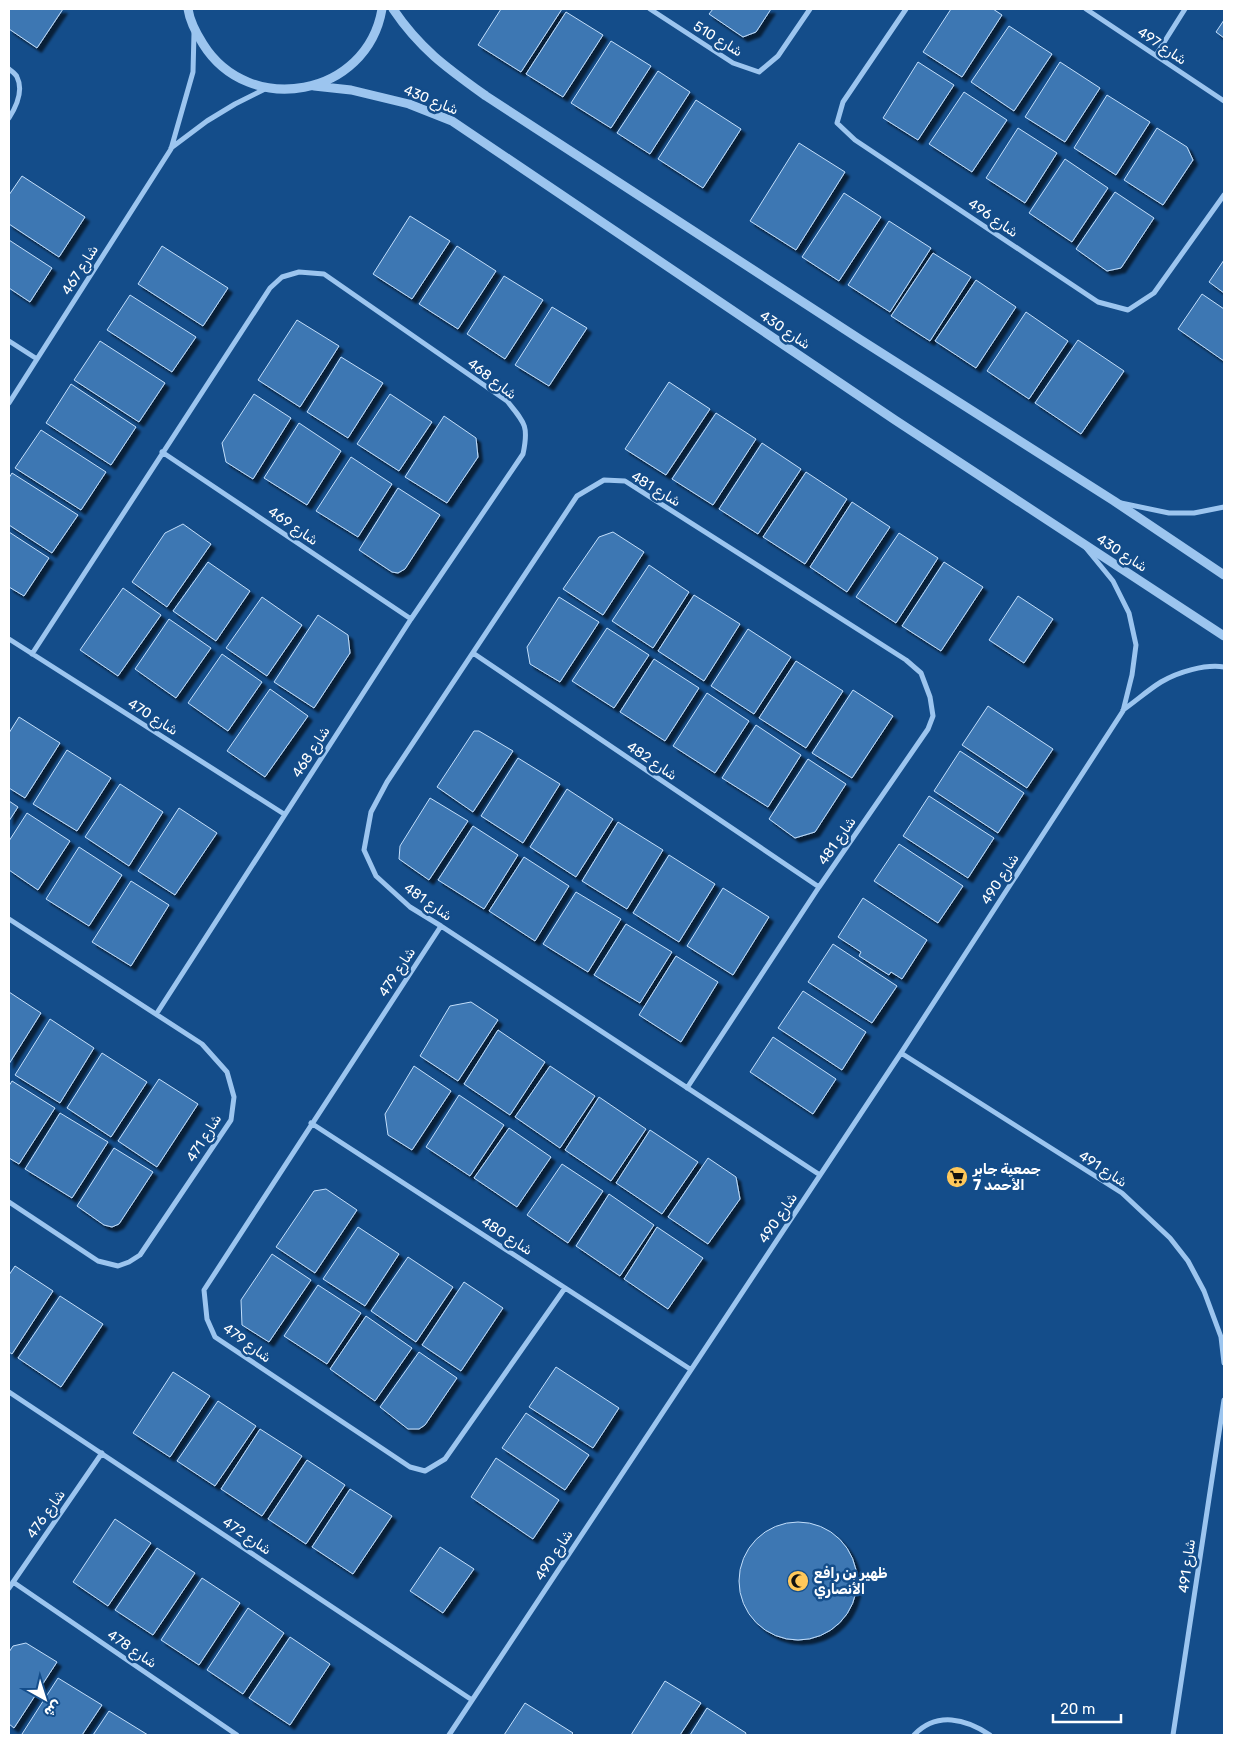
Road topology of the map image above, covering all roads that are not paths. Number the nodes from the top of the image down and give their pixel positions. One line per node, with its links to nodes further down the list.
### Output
1 (188, 9): 9 (street)
2 (382, 9): 12 (street)
3 (393, 9): 22 (street, شارع 430)
4 (650, 9): 5 (street, شارع 510)
5 (810, 9)
6 (906, 9): 17 (street, شارع 496)
7 (1086, 9): 10 (street, شارع 497)
8 (1185, 9): 10 (street)
9 (194, 30): 13 (street); 16 (street, شارع 467)
10 (1156, 55): 14 (street, شارع 497)
11 (9, 68): 15 (street)
12 (314, 86): 13 (street); 24 (street, شارع 430)
13 (267, 88): 16 (street, شارع 467)
14 (1224, 101)
15 (9, 118)
16 (171, 149): 19 (street, شارع 467)
17 (1224, 195)
18 (9, 341): 19 (street)
19 (37, 359): 20 (street, شارع 467)
20 (9, 404)
21 (162, 452): 26 (street, شارع 469); 26 (street, شارع 468); 30 (street, شارع 468)
22 (1114, 501): 23 (street); 25 (street, شارع 430)
23 (1224, 507)
24 (1083, 544): 27 (street, شارع 430); 32 (street, شارع 490)
25 (1224, 575)
26 (411, 619): 33 (street, شارع 468)
27 (1224, 636)
28 (9, 639): 30 (street, شارع 470)
29 (473, 653): 34 (street, شارع 482); 34 (street, شارع 481); 36 (street, شارع 481)
30 (32, 654): 33 (street, شارع 470)
31 (1224, 667): 32 (street, شارع 490)
32 (1123, 711): 38 (street, شارع 490)
33 (284, 814): 37 (street, شارع 468)
34 (819, 887): 39 (street, شارع 481)
35 (9, 920): 37 (street, شارع 471)
36 (441, 926): 39 (street, شارع 481); 40 (street, شارع 479)
37 (157, 1013): 42 (street, شارع 471)
38 (901, 1053): 41 (street, شارع 490); 44 (street, شارع 491)
39 (687, 1088): 41 (street, شارع 481)
40 (312, 1123): 43 (street, شارع 480); 43 (street, شارع 479)
41 (820, 1175): 45 (street, شارع 490)
42 (9, 1202)
43 (565, 1288): 45 (street, شارع 480)
44 (1224, 1363)
45 (690, 1369): 51 (street, شارع 490)
46 (9, 1392): 48 (street, شارع 472)
47 (1224, 1400): 56 (street, شارع 491)
48 (102, 1453): 49 (street, شارع 476); 51 (street, شارع 472)
49 (13, 1582): 50 (street, شارع 476); 52 (street, شارع 478)
50 (9, 1588)
51 (472, 1700): 53 (street, شارع 490)
52 (238, 1735)
53 (448, 1735)
54 (914, 1735): 55 (street)
55 (990, 1735)
56 (1173, 1735)

